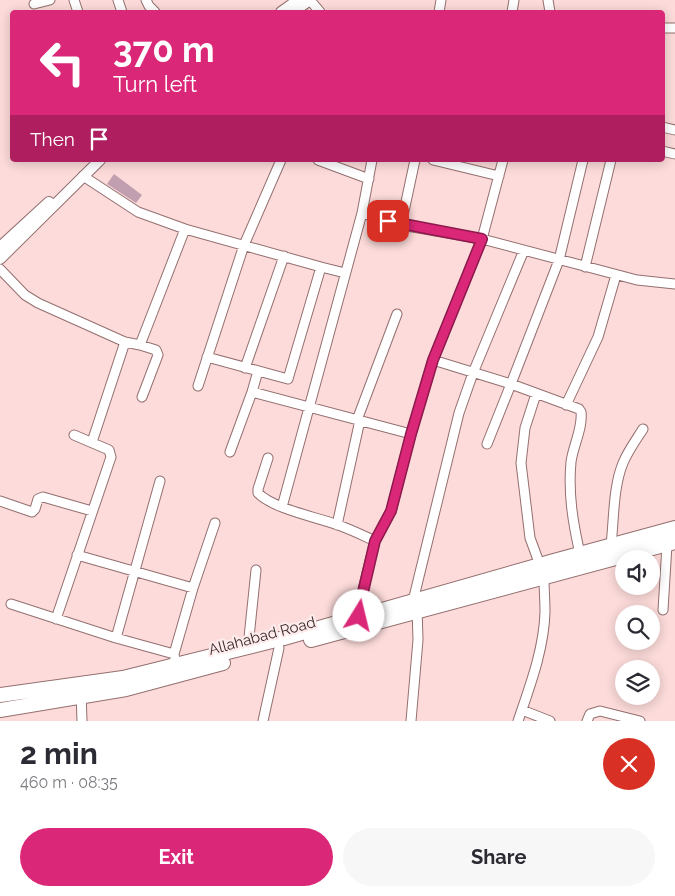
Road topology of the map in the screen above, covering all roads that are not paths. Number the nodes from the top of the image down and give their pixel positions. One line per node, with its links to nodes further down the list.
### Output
1 (50, 0): 4 (street)
2 (298, 0): 5 (street)
3 (310, 0): 6 (street); 7 (street)
4 (35, 6)
5 (284, 10)
6 (296, 10)
7 (318, 10)
8 (92, 162): 27 (street)
9 (98, 162): 19 (street)
10 (280, 162): 26 (street)
11 (323, 162): 21 (street)
12 (372, 162): 21 (street)
13 (415, 162): 23 (street)
14 (448, 162): 18 (street)
15 (502, 162): 20 (street)
16 (583, 162): 31 (street)
17 (611, 162): 33 (street)
18 (463, 164): 20 (street)
19 (83, 176): 24 (street); 30 (street)
20 (499, 176): 25 (street)
21 (370, 179): 22 (street)
22 (362, 213): 23 (street); 35 (street)
23 (401, 225): 25 (street)
24 (185, 229): 26 (street); 40 (street)
25 (482, 239): 28 (street); 42 (street)
26 (244, 245): 29 (street); 41 (street)
27 (0, 247)
28 (524, 250): 31 (street); 45 (street)
29 (284, 256): 32 (street); 43 (street)
30 (0, 259)
31 (559, 260): 33 (street); 46 (street)
32 (321, 267): 35 (street); 44 (street)
33 (585, 267): 36 (street)
34 (0, 269): 39 (street)
35 (345, 273): 52 (street)
36 (616, 275): 37 (street); 51 (street)
37 (675, 284)
38 (397, 314): 53 (street)
39 (125, 342): 40 (street); 57 (street)
40 (140, 345): 50 (street)
41 (207, 357): 43 (street); 47 (street)
42 (433, 360): 45 (street); 55 (street)
43 (245, 368): 44 (street)
44 (258, 371): 48 (street)
45 (473, 373): 46 (street); 78 (street)
46 (511, 384): 49 (street); 58 (street)
47 (198, 386)
48 (252, 392): 52 (street); 59 (street)
49 (536, 394): 51 (street); 75 (street)
50 (142, 397)
51 (566, 405): 71 (street)
52 (308, 407): 53 (street); 63 (street)
53 (358, 420): 55 (street); 66 (street)
54 (643, 429): 70 (street)
55 (411, 434): 68 (street)
56 (74, 435): 57 (street)
57 (92, 442): 64 (street)
58 (487, 444)
59 (230, 452)
60 (268, 458): 63 (street)
61 (160, 481): 74 (street)
62 (0, 501): 64 (street)
63 (282, 507): 66 (street)
64 (92, 511): 72 (street)
65 (215, 523): 76 (street)
66 (337, 524): 68 (street)
67 (675, 528): 70 (main road)
68 (375, 541): 81 (street)
69 (671, 544): 75 (main road, Allahabad Road); 79 (street)
70 (611, 546): 71 (main road)
71 (580, 554): 75 (main road)
72 (77, 555): 74 (street); 80 (street)
73 (256, 570): 83 (street)
74 (134, 571): 76 (street); 82 (street)
75 (542, 571): 78 (main road, Allahabad Road); 93 (street)
76 (193, 588): 85 (street)
77 (11, 604): 80 (street)
78 (416, 604): 81 (main road, Allahabad Road); 96 (street)
79 (663, 610)
80 (56, 619): 82 (street)
81 (360, 621): 83 (main road); 84 (main road, Allahabad Road)
82 (116, 638): 85 (street)
83 (248, 647): 85 (main road)
84 (279, 648): 85 (main road, Allahabad Road); 95 (street)
85 (176, 665): 86 (main road, Allahabad Road)
86 (81, 690): 87 (main road); 91 (main road, Allahabad Road); 94 (street)
87 (16, 692): 88 (main road); 89 (street)
88 (0, 695)
89 (0, 699)
90 (0, 706): 91 (street)
91 (22, 706): 92 (main road, Allahabad Road)
92 (0, 710)
93 (522, 710): 97 (street); 98 (street)
94 (82, 721)
95 (263, 721)
96 (412, 721)
97 (518, 721)
98 (550, 721)
99 (587, 721): 100 (street)
100 (640, 721)

